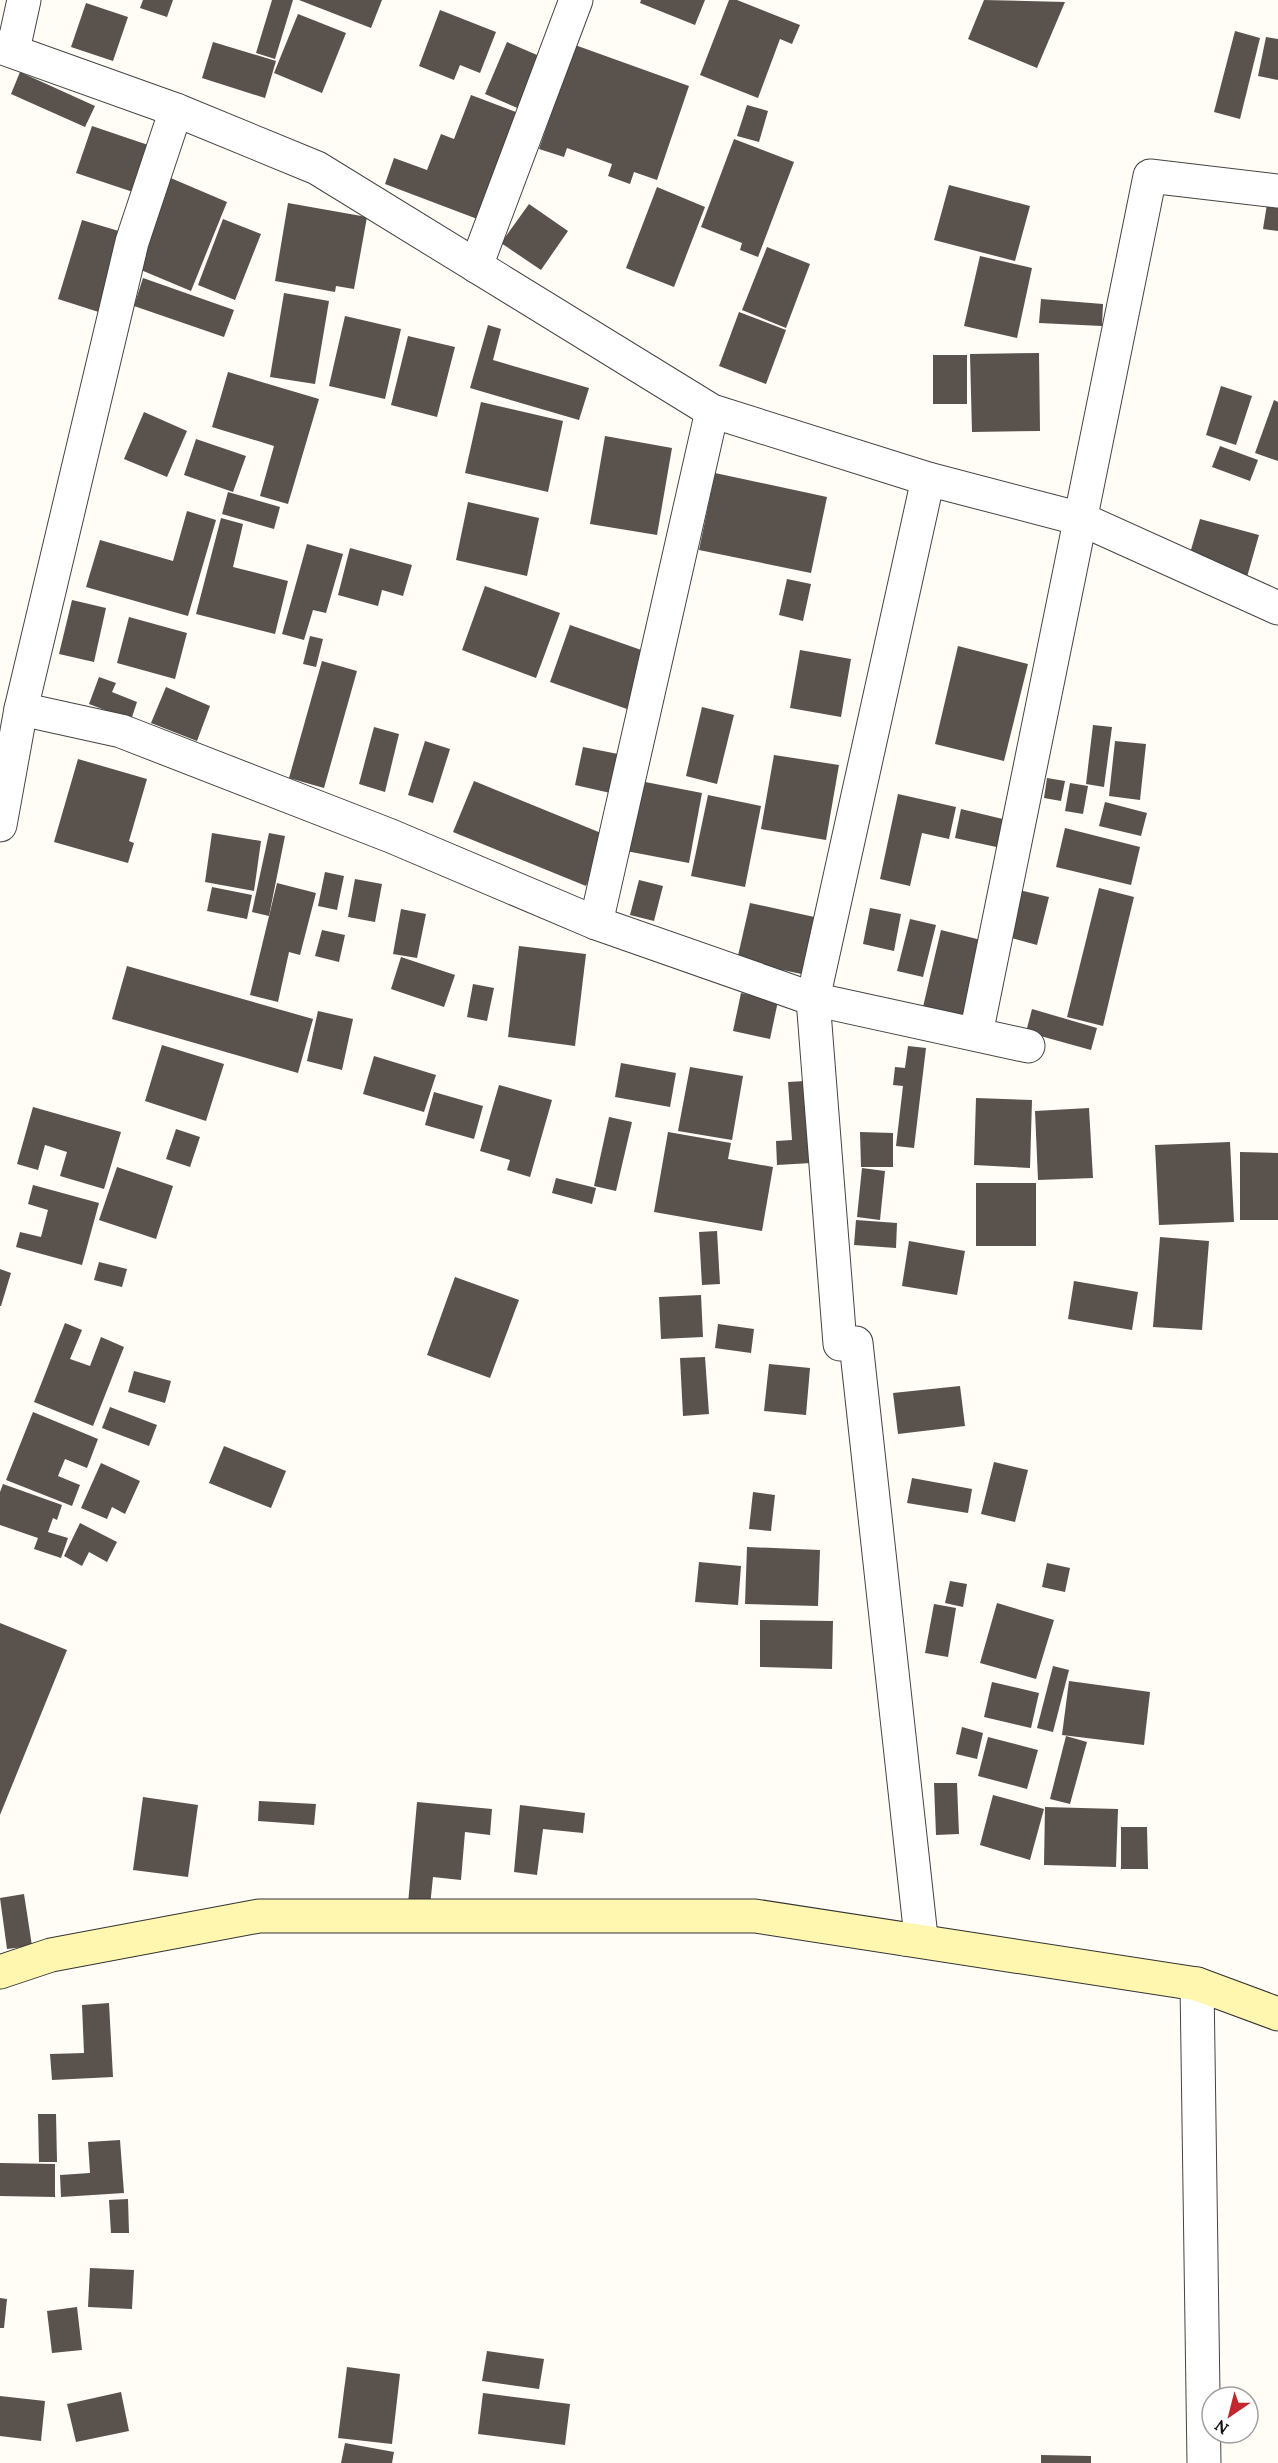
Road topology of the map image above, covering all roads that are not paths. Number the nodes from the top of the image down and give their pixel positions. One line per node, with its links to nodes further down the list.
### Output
1 (24, 0): 3 (street)
2 (576, 0): 6 (street)
3 (6, 48): 4 (street)
4 (176, 110): 6 (street); 11 (street)
5 (1278, 191): 9 (street)
6 (476, 266): 7 (street)
7 (712, 411): 8 (street); 13 (street)
8 (928, 479): 9 (street); 14 (street)
9 (1081, 519): 10 (street); 15 (street)
10 (1278, 608)
11 (21, 709): 12 (street); 13 (street)
12 (0, 825)
13 (596, 923): 14 (street)
14 (813, 999): 15 (street); 17 (street)
15 (976, 1034): 16 (street)
16 (1028, 1046)
17 (905, 1939): 18 (street); 19 (street)
18 (0, 1972)
19 (1197, 1984): 20 (street); 21 (street)
20 (1278, 2014)
21 (1204, 2463)

